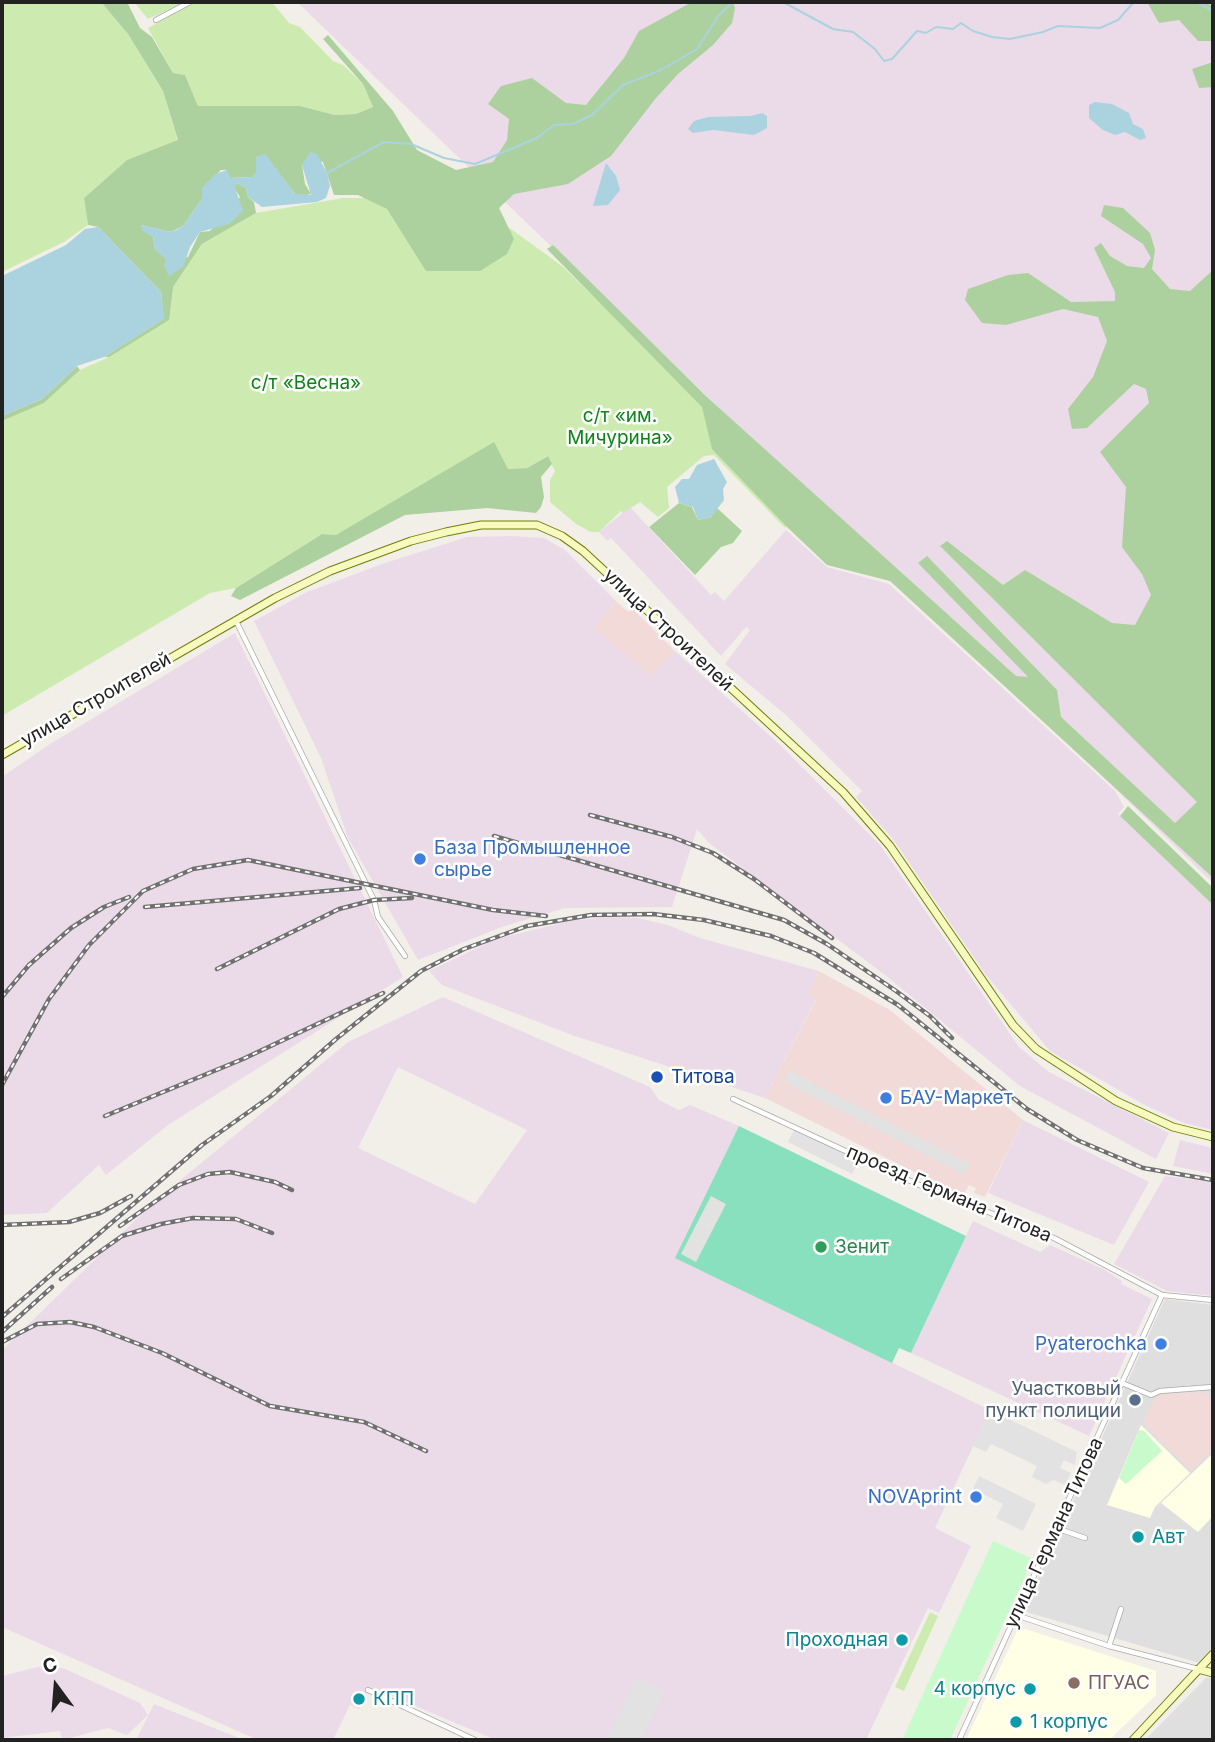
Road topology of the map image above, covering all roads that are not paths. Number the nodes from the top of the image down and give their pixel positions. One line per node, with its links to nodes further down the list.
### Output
1 (190, 2): 2 (street)
2 (156, 20)
3 (235, 620): 4 (main road, улица Строителей); 5 (street); 7 (main road, улица Строителей)
4 (2, 755)
5 (405, 956)
6 (733, 1099): 8 (street, проезд Германа Титова)
7 (1213, 1137)
8 (1162, 1295): 9 (street); 10 (street, улица Германа Титова)
9 (1213, 1300)
10 (1122, 1383): 11 (street); 12 (street, улица Германа Титова)
11 (1213, 1387)
12 (1056, 1528): 13 (street); 15 (street, улица Германа Титова)
13 (1085, 1538)
14 (1121, 1609): 16 (street)
15 (1016, 1615): 16 (street); 22 (street, улица Германа Титова)
16 (1109, 1646): 18 (street)
17 (1213, 1654): 18 (main road)
18 (1198, 1669): 19 (main road); 23 (main road)
19 (1213, 1673)
20 (368, 1690): 21 (street)
21 (475, 1740)
22 (959, 1740)
23 (1133, 1740)

